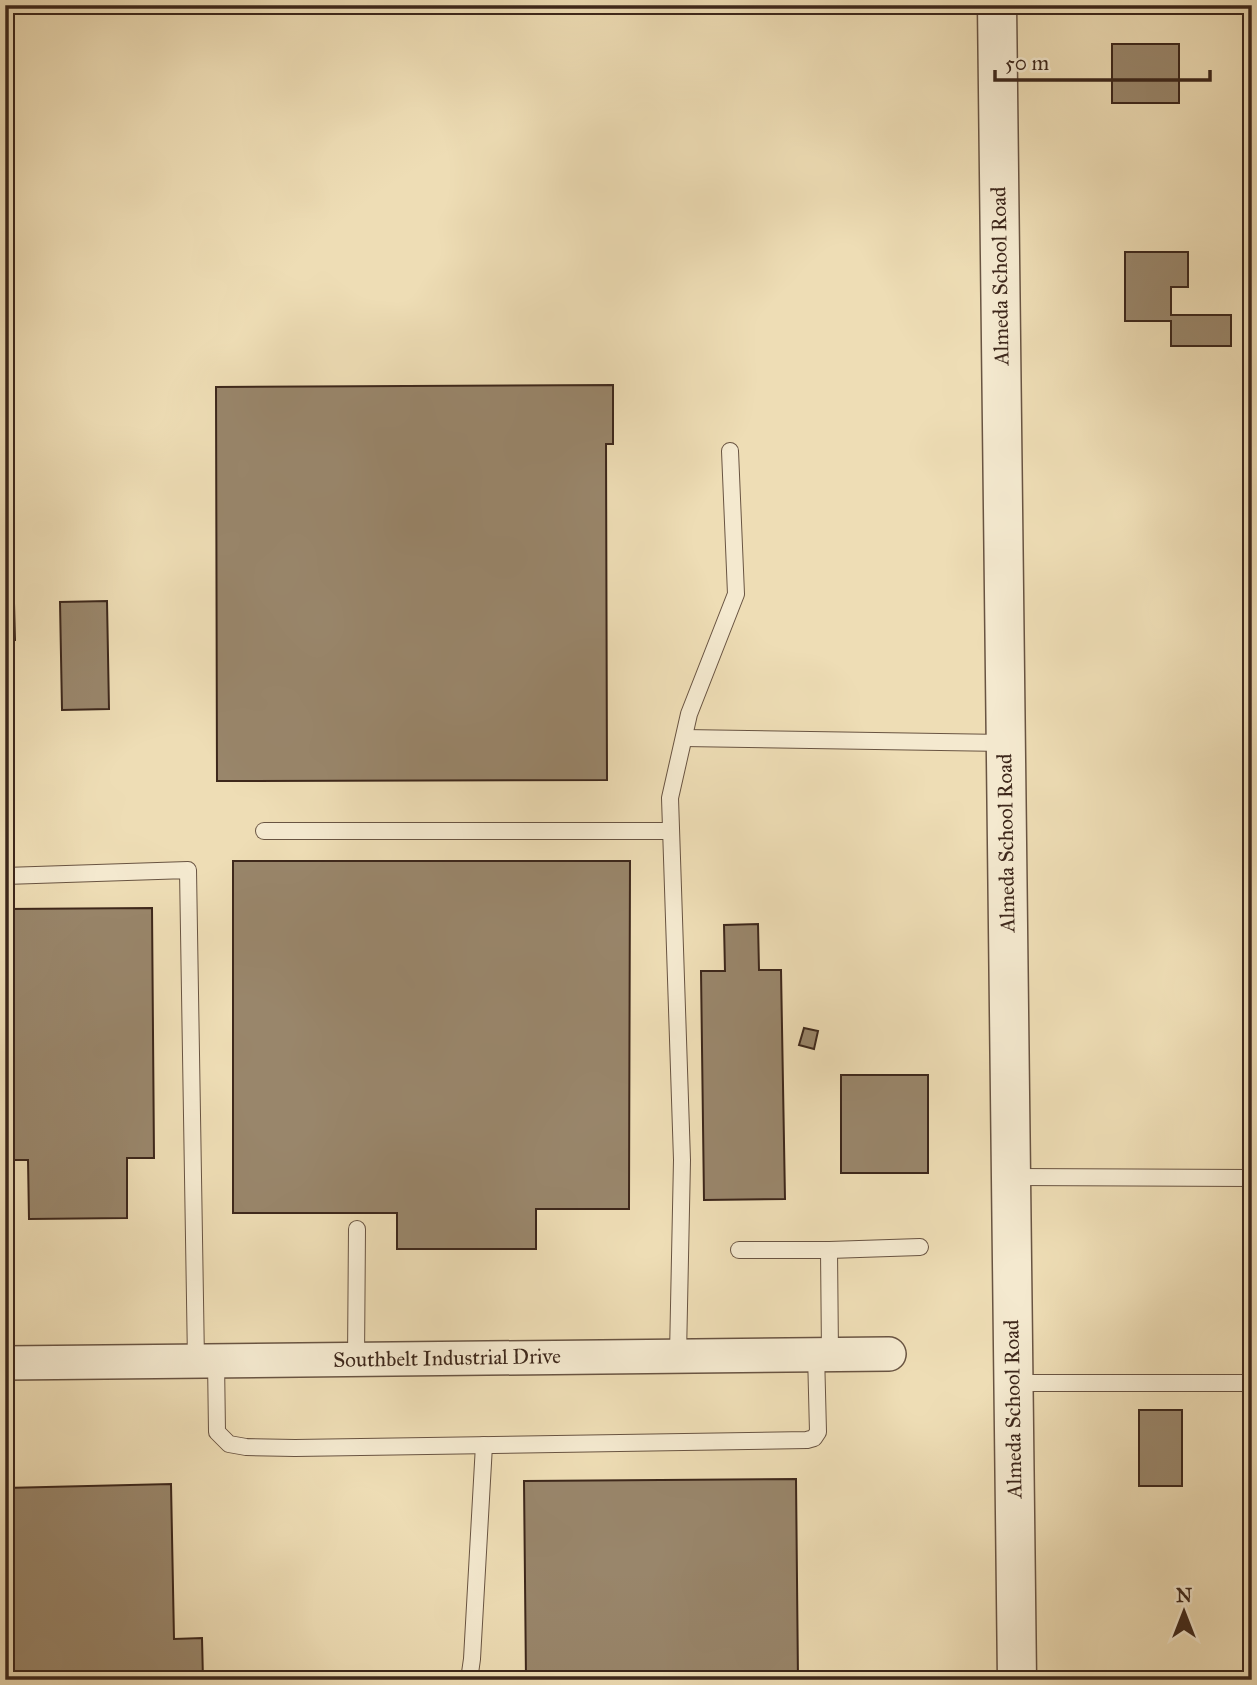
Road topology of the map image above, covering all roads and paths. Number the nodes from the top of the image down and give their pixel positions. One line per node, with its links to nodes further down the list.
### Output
1 (997, 5): 4 (street, Almeda School Road)
2 (730, 451): 3 (lane)
3 (684, 738): 4 (lane); 6 (lane)
4 (1005, 743): 8 (street, Almeda School Road)
5 (264, 831): 6 (lane)
6 (671, 831): 16 (lane)
7 (5, 876): 18 (lane)
8 (1009, 1177): 9 (lane); 20 (street, Almeda School Road)
9 (1252, 1178)
10 (357, 1229): 17 (lane)
11 (920, 1247): 13 (lane)
12 (739, 1250): 13 (lane)
13 (829, 1250): 14 (lane)
14 (823, 1353): 15 (street, Southbelt Industrial Drive); 16 (street, Southbelt Industrial Drive); 22 (lane)
15 (889, 1354)
16 (678, 1355): 17 (street, Southbelt Industrial Drive)
17 (356, 1359): 18 (street, Southbelt Industrial Drive)
18 (206, 1361): 19 (street, Southbelt Industrial Drive); 22 (lane)
19 (5, 1363)
20 (1013, 1383): 21 (lane); 24 (street, Almeda School Road)
21 (1252, 1383)
22 (484, 1445): 23 (lane)
23 (469, 1680)
24 (1017, 1680)

